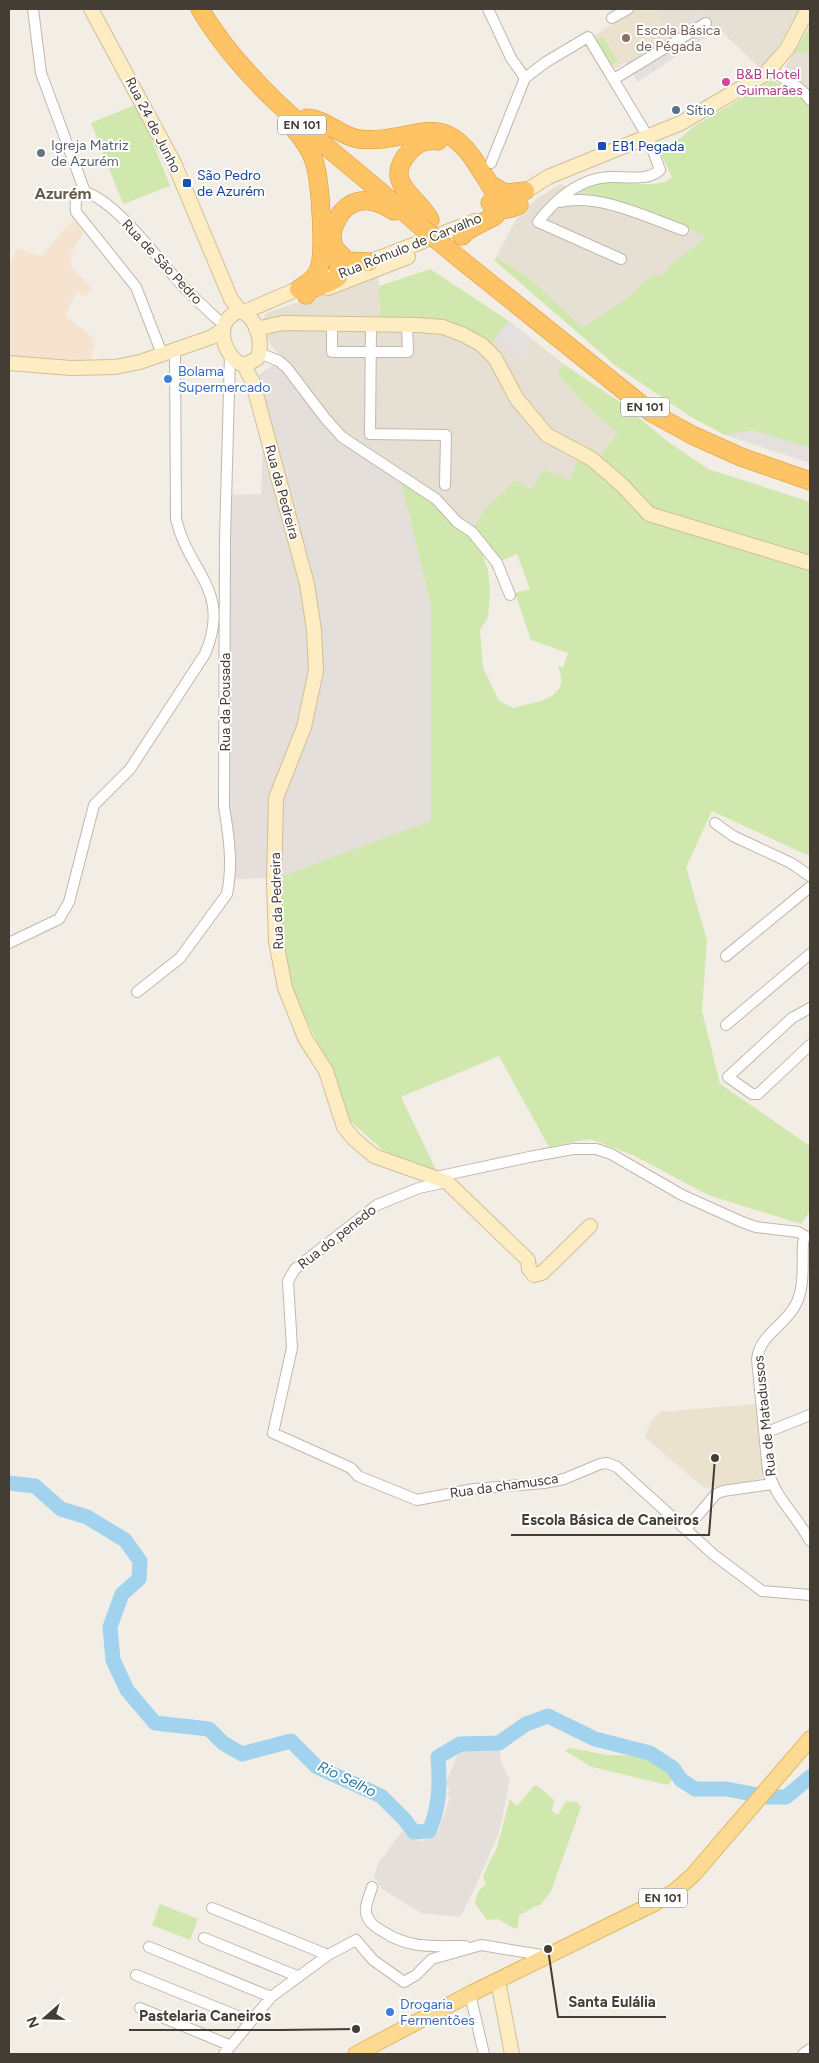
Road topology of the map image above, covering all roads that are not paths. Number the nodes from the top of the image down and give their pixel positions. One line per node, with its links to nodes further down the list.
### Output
1 (33, 9): 19 (street)
2 (91, 9): 32 (street, Rua 24 de Junho)
3 (200, 9): 13 (highway, EN 101)
4 (210, 9): 15 (highway, EN 101)
5 (488, 9): 11 (street)
6 (628, 9): 8 (street)
7 (808, 9): 10 (street, Rua Rómulo de Carvalho)
8 (612, 18)
9 (706, 23): 12 (street)
10 (769, 69): 14 (street); 16 (street, Rua Rómulo de Carvalho)
11 (526, 78): 12 (street); 17 (street)
12 (614, 79): 16 (street)
13 (260, 86): 23 (highway, EN 101); 26 (highway)
14 (810, 100)
15 (307, 118): 18 (highway); 23 (highway, EN 101)
16 (648, 137): 20 (street, Rua Rómulo de Carvalho); 21 (street)
17 (490, 163)
18 (485, 186): 20 (highway); 22 (highway); 23 (highway); 24 (highway)
19 (86, 192): 32 (street, Rua de São Pedro); 36 (street)
20 (522, 198): 22 (highway); 24 (street, Rua Rómulo de Carvalho)
21 (556, 202): 25 (street); 28 (street)
22 (499, 209): 24 (highway)
23 (425, 222): 26 (highway); 27 (highway, EN 101, bridge)
24 (465, 230): 29 (street, Rua Rómulo de Carvalho); 30 (street, Rua Rómulo de Carvalho)
25 (683, 230)
26 (328, 244): 29 (highway); 30 (highway); 31 (highway)
27 (465, 256): 40 (highway, EN 101); 41 (highway, EN 101)
28 (621, 259)
29 (369, 262): 30 (street, Rua Rómulo de Carvalho)
30 (346, 276): 31 (highway)
31 (302, 292): 32 (street)
32 (235, 322): 33 (street); 36 (street); 38 (street); 38 (street)
33 (332, 324): 34 (street); 37 (street)
34 (371, 324): 35 (street); 37 (street)
35 (407, 325): 37 (street); 43 (street)
36 (169, 351): 39 (street); 48 (street)
37 (371, 352): 42 (street)
38 (242, 358): 44 (street); 51 (street, Rua da Pousada); 55 (street, Rua da Pedreira)
39 (9, 363)
40 (810, 469)
41 (810, 481)
42 (445, 484)
43 (810, 563)
44 (510, 595)
45 (714, 823): 46 (street)
46 (810, 876)
47 (810, 887): 50 (street)
48 (9, 943)
49 (810, 954): 53 (street)
50 (726, 956)
51 (137, 992)
52 (810, 1008): 54 (street)
53 (726, 1026)
54 (810, 1045)
55 (442, 1180): 56 (street, Rua da Pedreira); 57 (street); 61 (street, Rua do penedo)
56 (590, 1226)
57 (808, 1236): 58 (street, Rua de Matadussos)
58 (805, 1288): 60 (street, Rua de Matadussos)
59 (810, 1415): 60 (street)
60 (765, 1433): 62 (street, Rua de Matadussos)
61 (351, 1468): 63 (street, Rua da chamusca)
62 (772, 1484): 63 (street); 64 (street, Rua de Matadussos)
63 (686, 1529): 65 (street)
64 (810, 1540)
65 (810, 1595)
66 (810, 1739): 73 (main road, EN 101)
67 (372, 1887): 70 (street)
68 (212, 1908): 72 (street)
69 (204, 1938): 75 (street)
70 (481, 1945): 72 (street); 73 (street)
71 (149, 1946): 78 (street)
72 (328, 1955): 75 (street)
73 (547, 1956): 76 (main road, EN 101)
74 (136, 1975): 80 (street)
75 (297, 1976): 78 (street)
76 (498, 1981): 77 (main road, EN 101); 85 (street)
77 (470, 1994): 83 (main road, EN 101); 84 (street)
78 (271, 1997): 80 (street)
79 (140, 2008): 82 (street)
80 (250, 2021): 82 (street)
81 (810, 2049): 86 (street)
82 (227, 2050)
83 (356, 2054)
84 (484, 2054)
85 (512, 2054)
86 (803, 2054)

